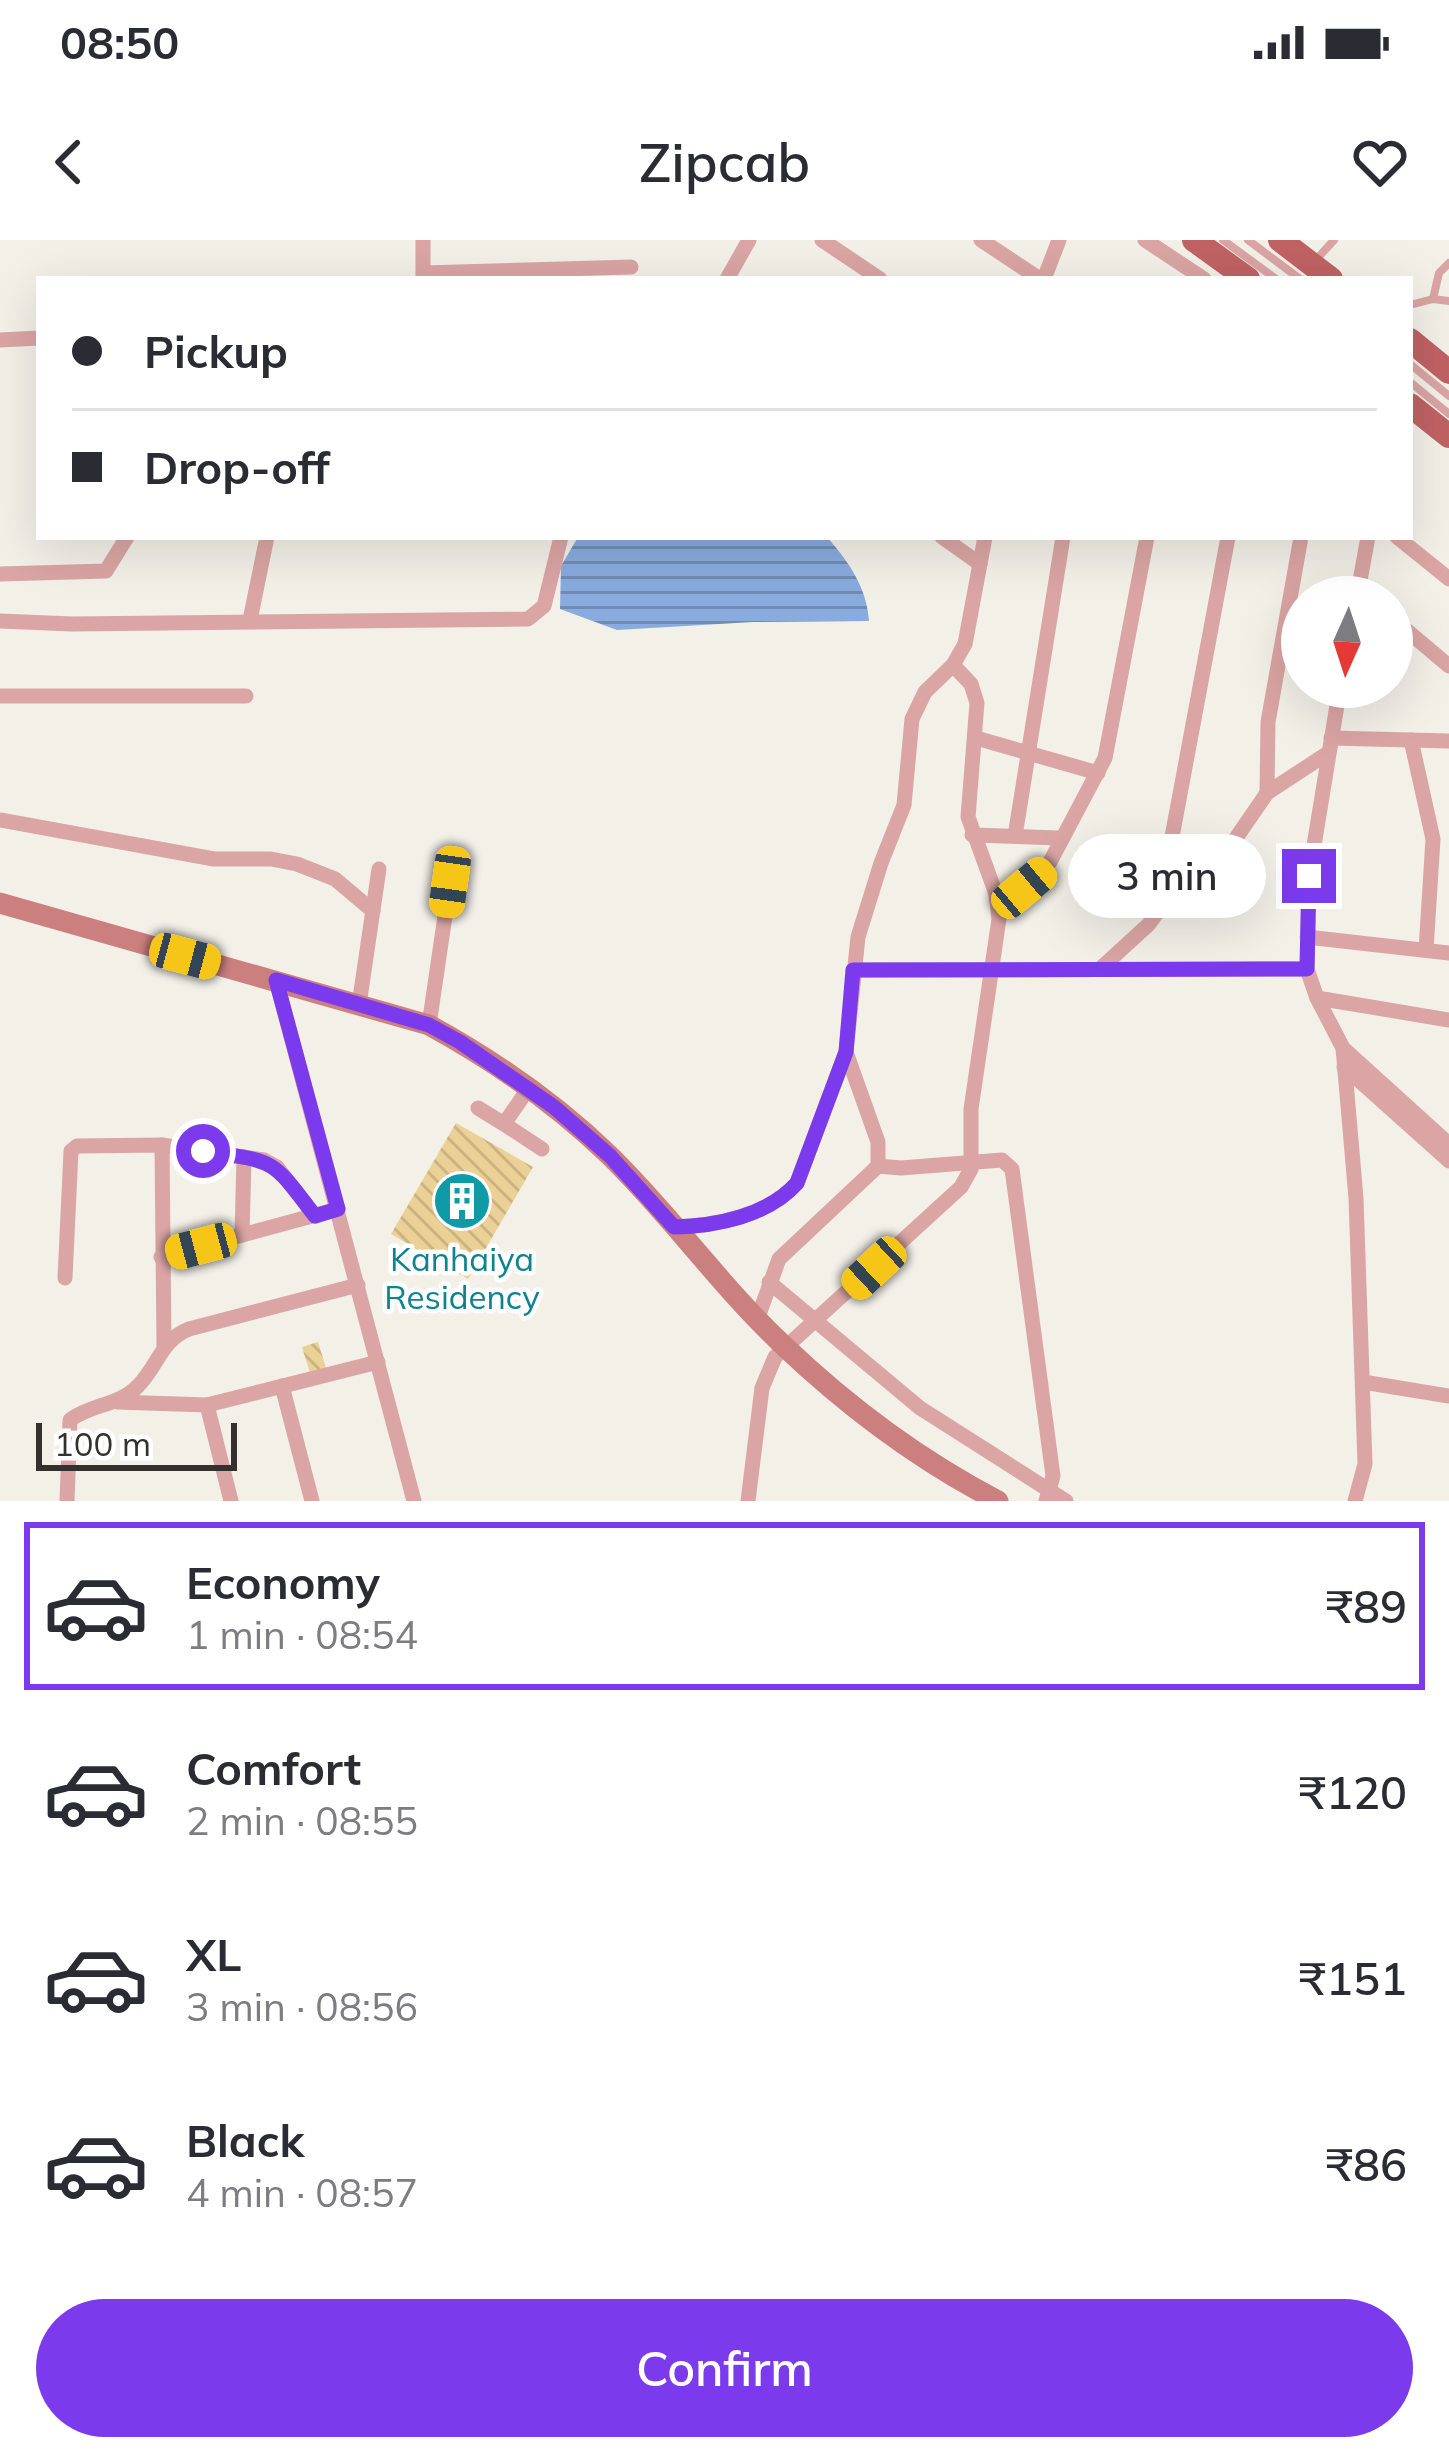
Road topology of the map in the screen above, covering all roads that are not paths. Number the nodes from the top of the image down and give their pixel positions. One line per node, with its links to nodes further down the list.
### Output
1 (423, 240): 15 (street)
2 (748, 240): 16 (street)
3 (822, 240): 17 (street)
4 (981, 240): 18 (street)
5 (1059, 240): 19 (street)
6 (1145, 240): 20 (street)
7 (1194, 240): 21 (main road)
8 (1223, 240): 22 (lane)
9 (1248, 240): 14 (lane)
10 (1280, 240): 14 (main road)
11 (1334, 240): 14 (lane)
12 (1449, 263): 23 (lane)
13 (631, 267): 15 (street)
14 (1314, 274)
15 (423, 276)
16 (731, 276)
17 (876, 276)
18 (1037, 276)
19 (1043, 276)
20 (1199, 276)
21 (1244, 276)
22 (1272, 276)
23 (1433, 299): 24 (lane); 25 (lane)
24 (1449, 301)
25 (1413, 304)
26 (36, 338): 27 (street)
27 (0, 340)
28 (1413, 342): 30 (main road)
29 (1413, 366): 32 (lane)
30 (1449, 372)
31 (1413, 384): 34 (lane)
32 (1449, 395)
33 (1413, 407): 35 (main road)
34 (1449, 414)
35 (1449, 436)
36 (125, 540): 48 (street)
37 (266, 540): 51 (street)
38 (561, 540): 51 (street)
39 (946, 540): 47 (street)
40 (984, 540): 47 (street)
41 (1063, 540): 63 (street)
42 (1147, 540): 64 (street)
43 (1227, 540): 72 (street)
44 (1300, 540): 65 (street)
45 (1368, 540): 49 (street)
46 (1401, 540): 50 (street)
47 (980, 564): 54 (street)
48 (0, 574)
49 (1363, 576)
50 (1449, 579)
51 (250, 620): 52 (street)
52 (0, 621)
53 (1413, 636): 55 (street)
54 (953, 665): 59 (street); 82 (street)
55 (1449, 667)
56 (0, 696): 57 (street)
57 (246, 696)
58 (1336, 708): 62 (street)
59 (976, 738): 63 (street); 67 (street)
60 (1411, 740): 61 (street); 62 (street); 77 (street)
61 (1449, 740)
62 (1329, 746): 65 (street); 76 (street)
63 (1028, 752): 64 (street); 68 (street)
64 (1098, 773): 69 (street)
65 (1267, 793): 72 (street)
66 (0, 820): 75 (street)
67 (972, 835): 68 (street); 74 (street)
68 (1015, 836): 69 (street)
69 (1059, 838): 74 (street)
70 (379, 868): 75 (street)
71 (450, 882): 87 (street)
72 (1175, 892): 80 (street)
73 (0, 903): 83 (street)
74 (998, 908): 79 (street)
75 (373, 911): 85 (street)
76 (1307, 937): 77 (street); 81 (street)
77 (1426, 950): 78 (street)
78 (1449, 953)
79 (992, 968): 80 (street); 82 (street); 98 (street)
80 (1101, 968): 81 (street)
81 (1307, 969): 84 (street)
82 (853, 970): 89 (street)
83 (276, 980): 85 (street); 101 (street)
84 (1316, 998): 86 (street); 88 (street)
85 (359, 1005): 87 (street)
86 (1449, 1020)
87 (429, 1025): 91 (street)
88 (1343, 1048): 90 (street); 94 (street)
89 (846, 1052): 100 (street); 103 (street)
90 (1344, 1067): 99 (street); 114 (street)
91 (527, 1089): 93 (street); 103 (street)
92 (478, 1108): 93 (street)
93 (504, 1124): 96 (street)
94 (1449, 1144)
95 (163, 1145): 97 (street); 105 (street); 106 (street)
96 (542, 1149)
97 (244, 1157): 102 (street); 104 (street)
98 (972, 1160): 100 (street); 110 (street); 120 (street)
99 (1449, 1161)
100 (878, 1166): 107 (street)
101 (337, 1204): 102 (street); 108 (street)
102 (315, 1216): 104 (street)
103 (674, 1227): 109 (street)
104 (242, 1235): 105 (street)
105 (161, 1256): 111 (street)
106 (65, 1278)
107 (769, 1282): 109 (street); 110 (street)
108 (358, 1285): 111 (street); 113 (street)
109 (757, 1319): 112 (street)
110 (816, 1322): 112 (street); 120 (street)
111 (164, 1346): 117 (street)
112 (785, 1347): 119 (street); 125 (street)
113 (378, 1362): 115 (street); 124 (street)
114 (1363, 1382): 116 (street); 127 (street)
115 (282, 1386): 118 (street); 123 (street)
116 (1449, 1396)
117 (116, 1402): 118 (street); 121 (street)
118 (207, 1405): 122 (street)
119 (749, 1492)
120 (1048, 1497): 126 (street)
121 (67, 1501)
122 (231, 1501)
123 (311, 1501)
124 (414, 1501)
125 (998, 1501)
126 (1066, 1501)
127 (1355, 1501)

